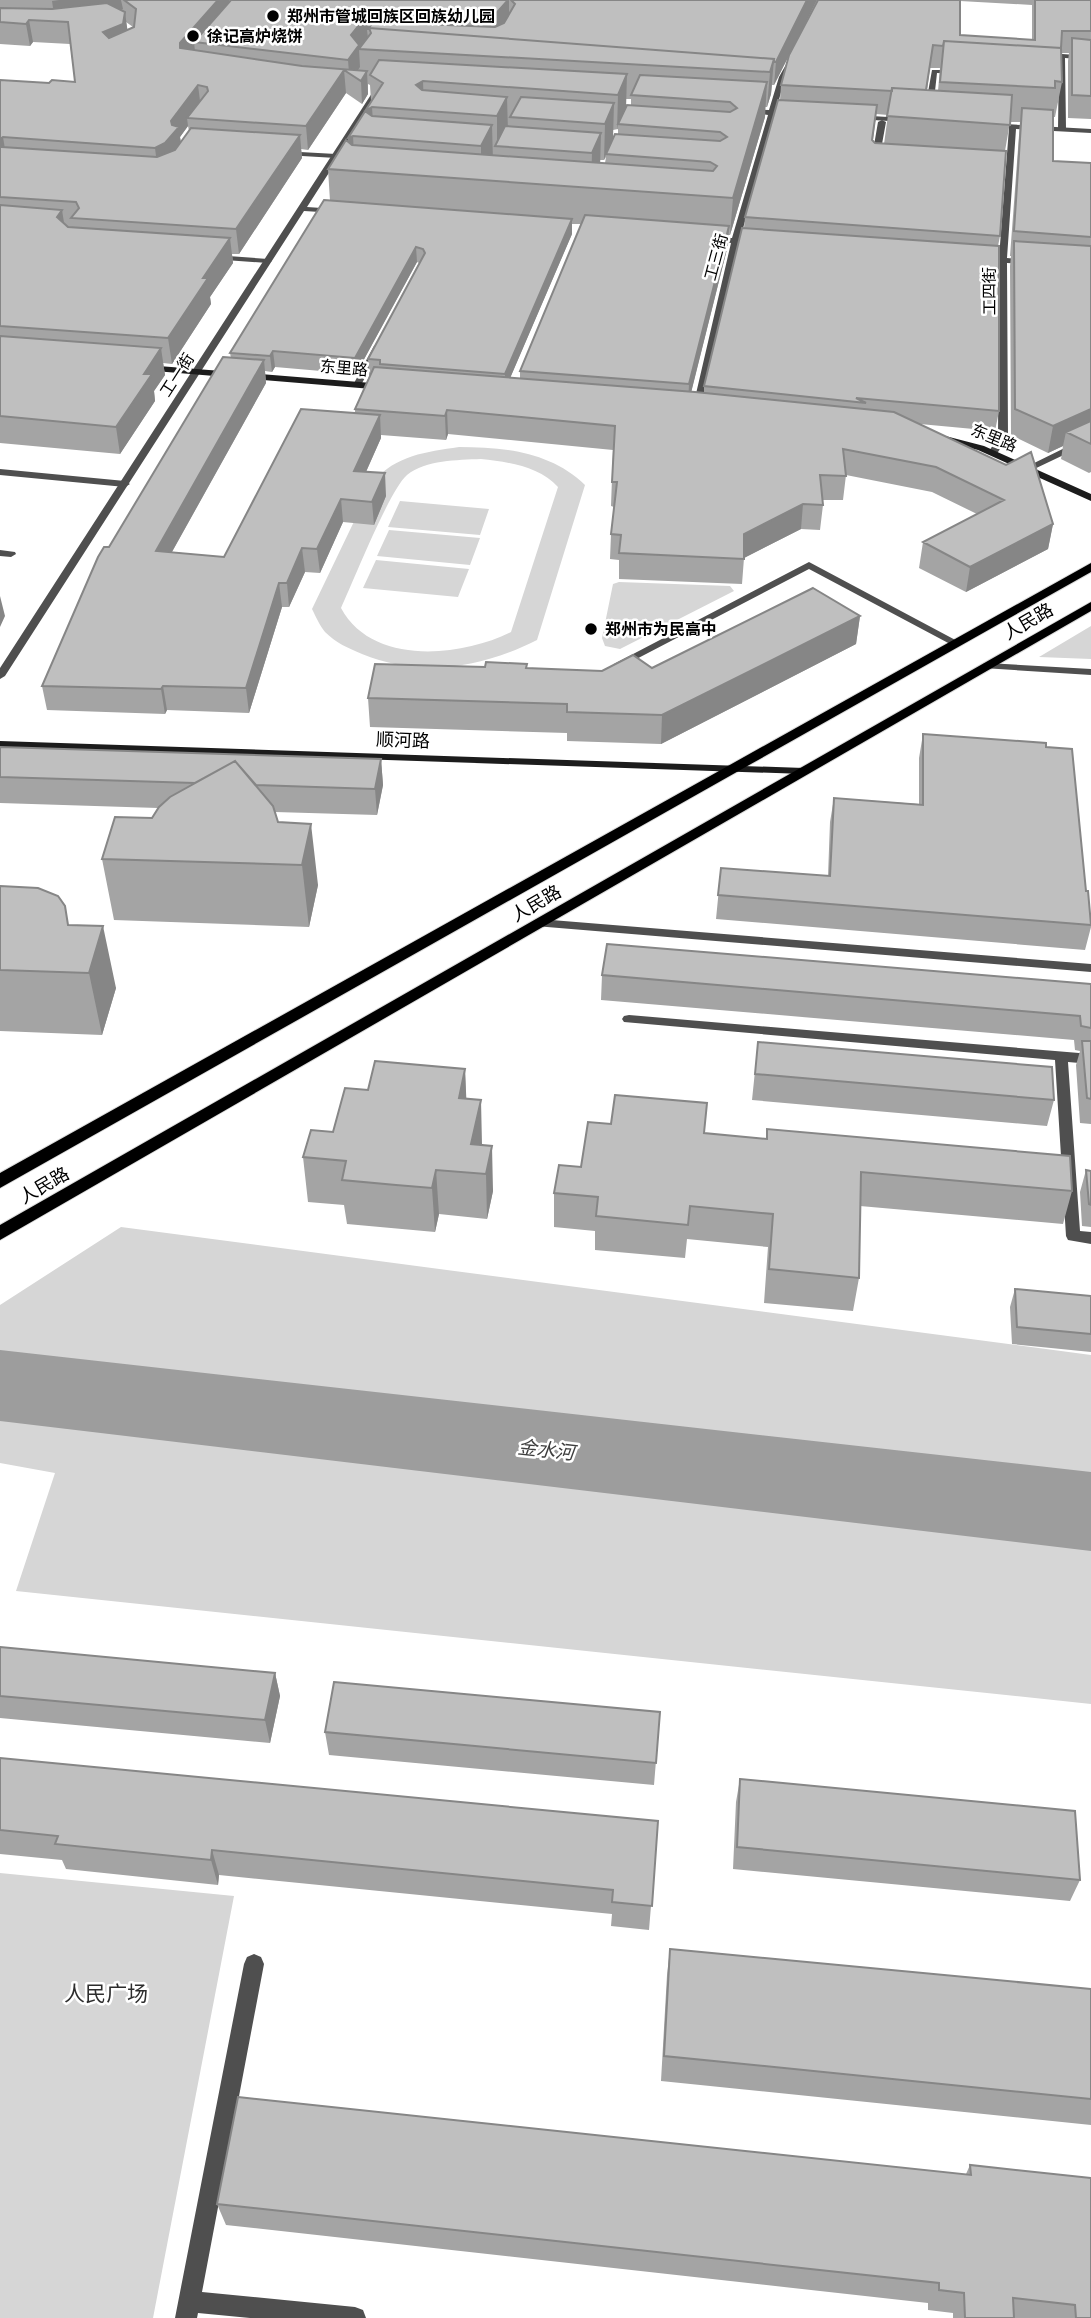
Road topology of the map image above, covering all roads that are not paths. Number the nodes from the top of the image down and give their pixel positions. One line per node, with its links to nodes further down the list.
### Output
1 (799, 45): 10 (street, 工三街)
2 (1091, 58): 5 (street)
3 (972, 73): 16 (street)
4 (1049, 78): 5 (street)
5 (1062, 78): 20 (street)
6 (366, 89): 8 (street)
7 (765, 89): 10 (street)
8 (378, 90): 9 (street); 23 (street, 工一街)
9 (392, 90)
10 (779, 90): 12 (street, 工三街)
11 (731, 110): 12 (street)
12 (772, 112): 13 (street); 30 (street, 工三街)
13 (798, 114)
14 (850, 117): 15 (street)
15 (915, 121)
16 (928, 121)
17 (882, 122): 24 (street)
18 (976, 124): 19 (street)
19 (1013, 126): 20 (street); 26 (street, 工四街)
20 (1062, 129): 21 (street)
21 (1091, 131)
22 (270, 152): 23 (street)
23 (336, 156): 27 (street, 工一街)
24 (889, 158)
25 (997, 165): 26 (street)
26 (1010, 166): 35 (street, 工四街)
27 (302, 209): 28 (street); 34 (street, 工一街)
28 (344, 212)
29 (696, 238): 30 (street)
30 (735, 241): 31 (street); 43 (street, 工三街)
31 (762, 243)
32 (203, 257): 34 (street)
33 (976, 259): 35 (street)
34 (268, 261): 39 (street, 工一街)
35 (1003, 261): 36 (street); 47 (street, 工四街)
36 (1041, 264)
37 (382, 337): 40 (street)
38 (128, 366): 39 (street, 东里路)
39 (198, 372): 40 (street, 东里路); 50 (street, 工一街)
40 (357, 385): 41 (street, 东里路)
41 (399, 388)
42 (681, 410): 43 (street)
43 (694, 411): 44 (street)
44 (708, 413)
45 (925, 434): 47 (street, 东里路)
46 (1091, 438): 48 (street)
47 (993, 453): 48 (street, 东里路)
48 (1027, 469): 51 (street, 东里路)
49 (0, 472): 50 (street)
50 (125, 484): 58 (street, 工一街)
51 (1091, 498)
52 (1091, 567): 54 (main road, 人民路)
53 (1091, 606): 55 (main road, 人民路)
54 (956, 643): 56 (street); 60 (main road, 人民路)
55 (986, 666): 57 (street); 61 (main road, 人民路)
56 (611, 668)
57 (1091, 673)
58 (0, 676)
59 (0, 744): 60 (street, 顺河路)
60 (732, 769): 61 (street, 顺河路); 67 (main road, 人民路)
61 (804, 771): 62 (main road, 人民路)
62 (539, 923): 63 (street); 68 (main road, 人民路)
63 (1091, 968)
64 (629, 1019): 65 (street)
65 (1061, 1056): 66 (street); 69 (street)
66 (1091, 1059)
67 (0, 1181)
68 (0, 1233)
69 (1091, 1238)
70 (254, 1964): 71 (street)
71 (188, 2309): 72 (street)
72 (355, 2318)

